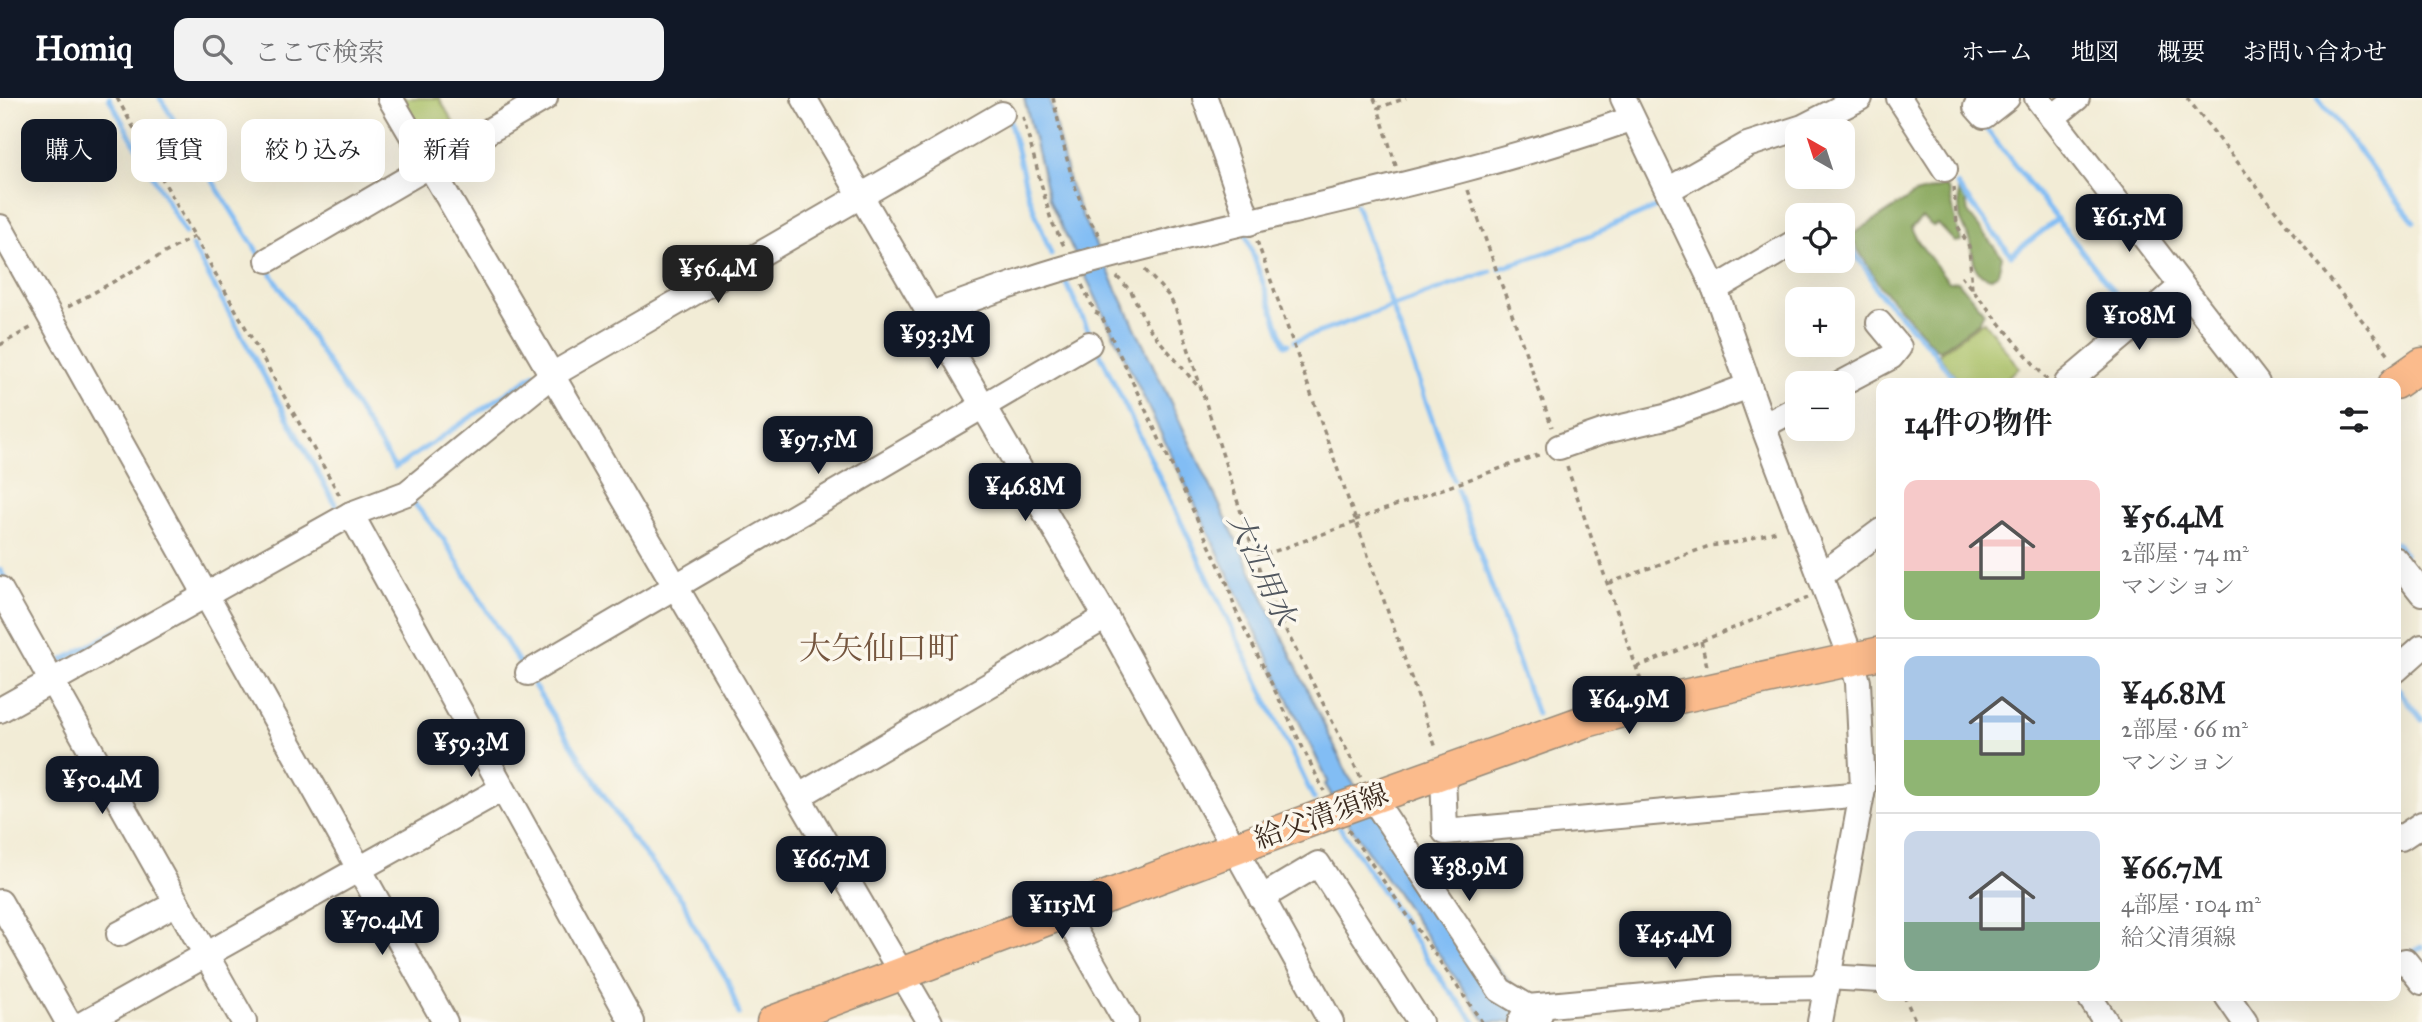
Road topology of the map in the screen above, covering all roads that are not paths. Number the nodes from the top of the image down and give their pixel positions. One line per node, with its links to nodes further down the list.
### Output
1 (390, 98): 14 (street)
2 (545, 98): 15 (street)
3 (804, 98): 20 (street)
4 (1205, 98): 21 (street)
5 (1860, 98): 19 (street)
6 (1899, 98): 16 (street)
7 (2007, 98): 10 (street)
8 (2037, 98): 13 (street)
9 (2077, 98): 13 (street)
10 (1976, 107)
11 (1627, 108): 19 (street); 21 (street)
12 (1012, 114): 20 (street)
13 (2052, 118): 25 (street)
14 (402, 119)
15 (495, 128)
16 (1945, 169)
17 (402, 182): 24 (street)
18 (439, 182): 30 (street)
19 (1668, 190): 26 (street)
20 (861, 195): 27 (street); 30 (street)
21 (1250, 223): 27 (street)
22 (0, 227): 46 (street)
23 (1785, 247): 26 (street)
24 (268, 260)
25 (2182, 286): 32 (street); 33 (street)
26 (1715, 289): 34 (street)
27 (930, 314): 35 (street)
28 (1879, 323): 31 (street)
29 (1089, 344): 35 (street)
30 (552, 375): 39 (street); 43 (street)
31 (1855, 376)
32 (2073, 378)
33 (2253, 378)
34 (1749, 386): 37 (street); 38 (street)
35 (983, 406): 43 (street); 47 (street)
36 (1785, 414): 37 (street)
37 (1763, 426): 42 (street)
38 (1553, 449)
39 (351, 514): 46 (street); 55 (street)
40 (1876, 535): 42 (street)
41 (2401, 566): 45 (street)
42 (1823, 583): 49 (street)
43 (676, 586): 51 (street); 57 (street)
44 (0, 589): 52 (street)
45 (2422, 593)
46 (206, 595): 52 (street); 62 (street)
47 (1106, 617): 57 (street); 61 (street)
48 (2422, 647): 50 (street)
49 (1867, 656): 54 (main road, 給父清須線); 56 (street)
50 (2401, 666)
51 (528, 673)
52 (57, 678): 53 (street); 65 (street)
53 (0, 710)
54 (1443, 771): 56 (street); 58 (main road, 給父清須線)
55 (502, 789): 62 (street); 81 (street)
56 (1862, 794): 72 (street)
57 (799, 796): 70 (street)
58 (1371, 797): 61 (main road, 給父清須線); 76 (street)
59 (2422, 824): 60 (street)
60 (2401, 838)
61 (1234, 848): 63 (street); 66 (main road, 給父清須線)
62 (360, 870): 68 (street); 80 (street)
63 (1261, 898): 85 (street); 86 (street)
64 (0, 902): 77 (street)
65 (177, 903): 67 (street); 68 (street)
66 (1064, 912): 70 (main road, 給父清須線); 84 (street)
67 (119, 934)
68 (211, 952): 78 (street); 79 (street)
69 (2405, 961): 73 (street)
70 (902, 973): 82 (main road, 給父清須線); 83 (street)
71 (1876, 980): 72 (street)
72 (1826, 982): 76 (street); 88 (street)
73 (2422, 982)
74 (2092, 1001): 89 (street)
75 (2230, 1001): 90 (street)
76 (1525, 1013): 87 (street)
77 (68, 1022)
78 (86, 1022)
79 (243, 1022)
80 (445, 1022)
81 (632, 1022)
82 (773, 1022)
83 (930, 1022)
84 (1126, 1022)
85 (1331, 1022)
86 (1420, 1022)
87 (1553, 1022)
88 (1820, 1022)
89 (2106, 1022)
90 (2245, 1022)

